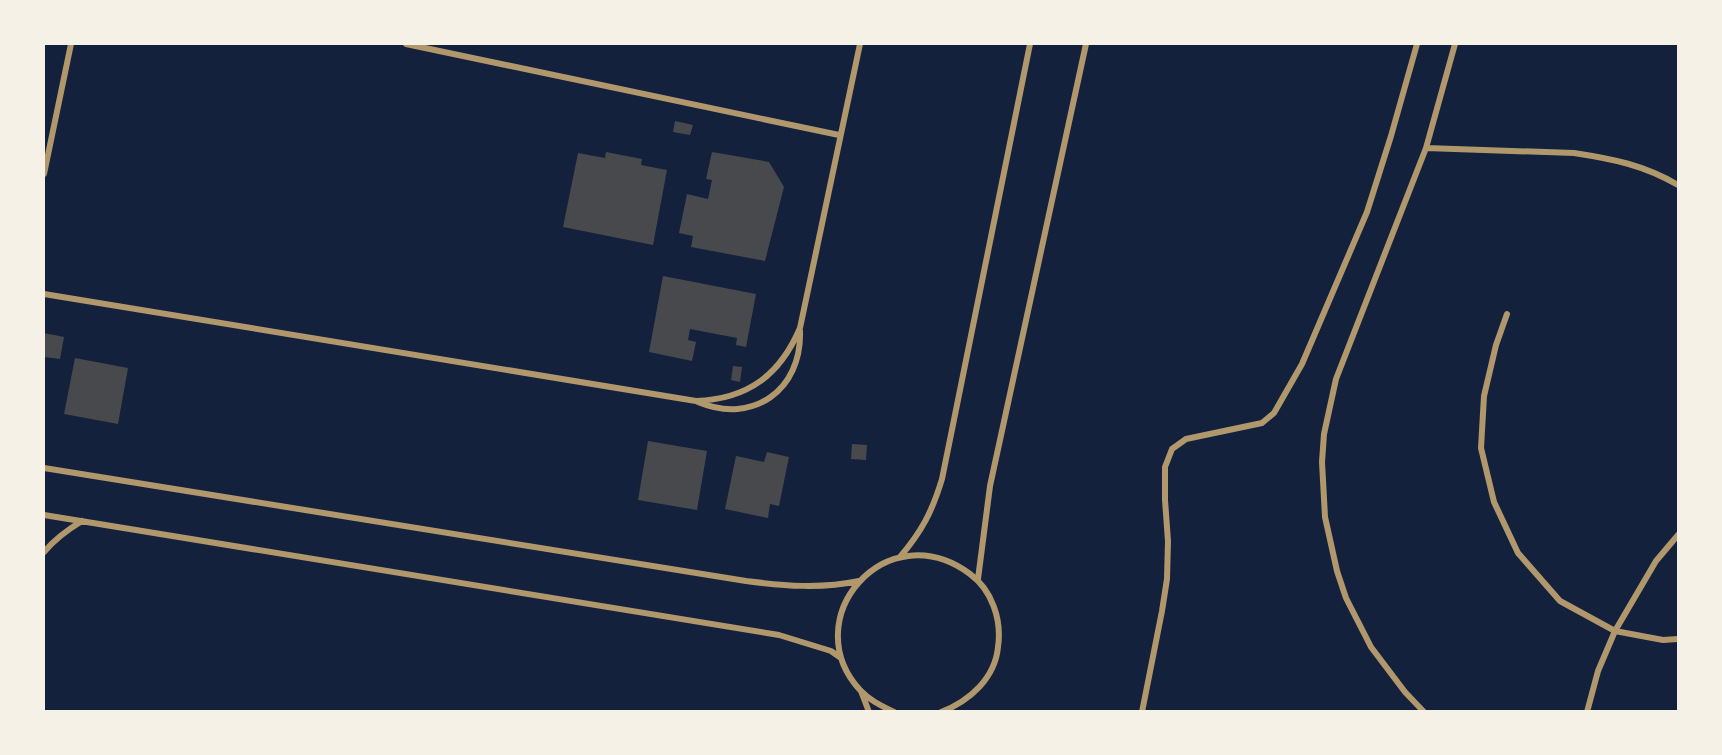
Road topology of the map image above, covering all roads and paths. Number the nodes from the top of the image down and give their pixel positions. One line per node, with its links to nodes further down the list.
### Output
1 (71, 44): 10 (street)
2 (406, 44): 8 (street)
3 (860, 44): 8 (street)
4 (1030, 44): 21 (street)
5 (1086, 44): 22 (street)
6 (1417, 44): 32 (street)
7 (1455, 44): 9 (street)
8 (840, 135): 14 (street)
9 (1426, 148): 11 (street); 33 (street)
10 (44, 174)
11 (1678, 185)
12 (44, 294): 15 (street)
13 (1507, 314): 24 (street)
14 (800, 328): 15 (street); 15 (street)
15 (696, 401)
16 (44, 468): 23 (street)
17 (44, 515): 18 (street)
18 (82, 521): 20 (street); 26 (street)
19 (1678, 535): 24 (street)
20 (44, 552)
21 (900, 557): 22 (street); 23 (street)
22 (978, 579): 28 (street)
23 (859, 580): 26 (street)
24 (1615, 631): 25 (street); 34 (street)
25 (1678, 639)
26 (841, 658): 27 (street)
27 (860, 691): 29 (street); 30 (street)
28 (953, 709): 31 (street)
29 (869, 711)
30 (894, 711)
31 (941, 711)
32 (1142, 711)
33 (1424, 711)
34 (1587, 711)

